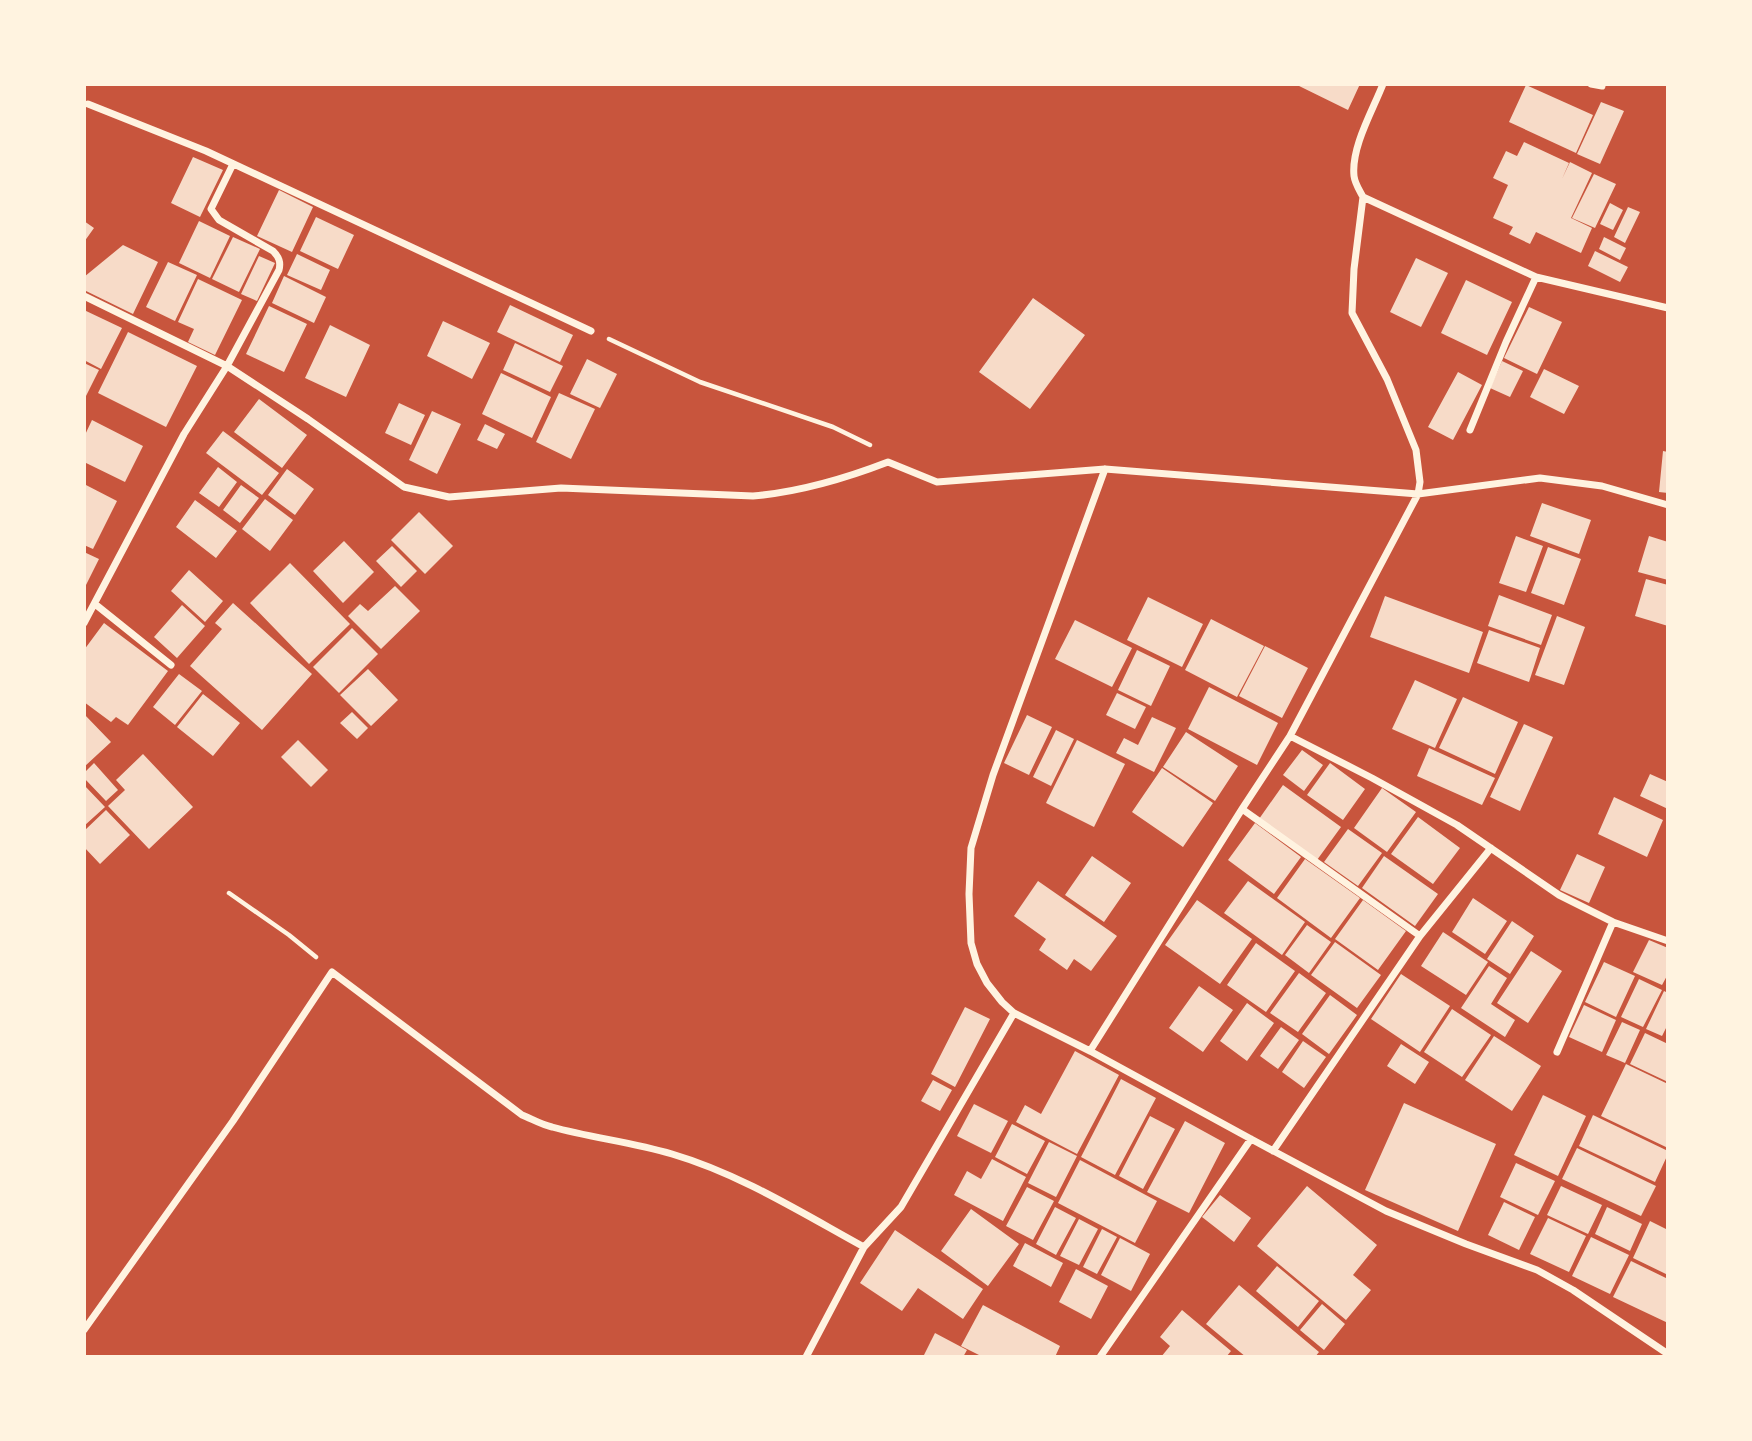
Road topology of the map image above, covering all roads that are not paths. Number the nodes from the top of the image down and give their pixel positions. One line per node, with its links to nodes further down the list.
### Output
1 (1383, 84): 6 (street)
2 (1591, 84): 3 (street)
3 (1602, 86)
4 (88, 104): 5 (street)
5 (233, 164): 10 (street); 11 (street)
6 (1363, 197): 7 (street); 14 (street)
7 (1536, 277): 9 (street); 12 (street)
8 (84, 296): 11 (street)
9 (1668, 308)
10 (591, 331)
11 (227, 366): 13 (street); 16 (street)
12 (1470, 430)
13 (1105, 469): 14 (street); 25 (street)
14 (1418, 494): 15 (street); 19 (street)
15 (1668, 505)
16 (95, 604): 17 (street); 18 (street)
17 (84, 623)
18 (171, 665)
19 (1290, 736): 20 (street); 21 (street)
20 (1242, 809): 23 (street); 26 (street)
21 (1491, 848): 22 (street); 23 (street)
22 (1613, 922): 24 (street); 27 (street)
23 (1420, 936): 29 (street)
24 (1668, 941)
25 (1014, 1013): 26 (street); 30 (street)
26 (1090, 1051): 28 (street)
27 (1557, 1052)
28 (1251, 1139): 29 (street); 34 (street)
29 (1273, 1151): 32 (street)
30 (864, 1247): 31 (street); 33 (street)
31 (84, 1330)
32 (1668, 1354)
33 (806, 1357)
34 (1100, 1357)

